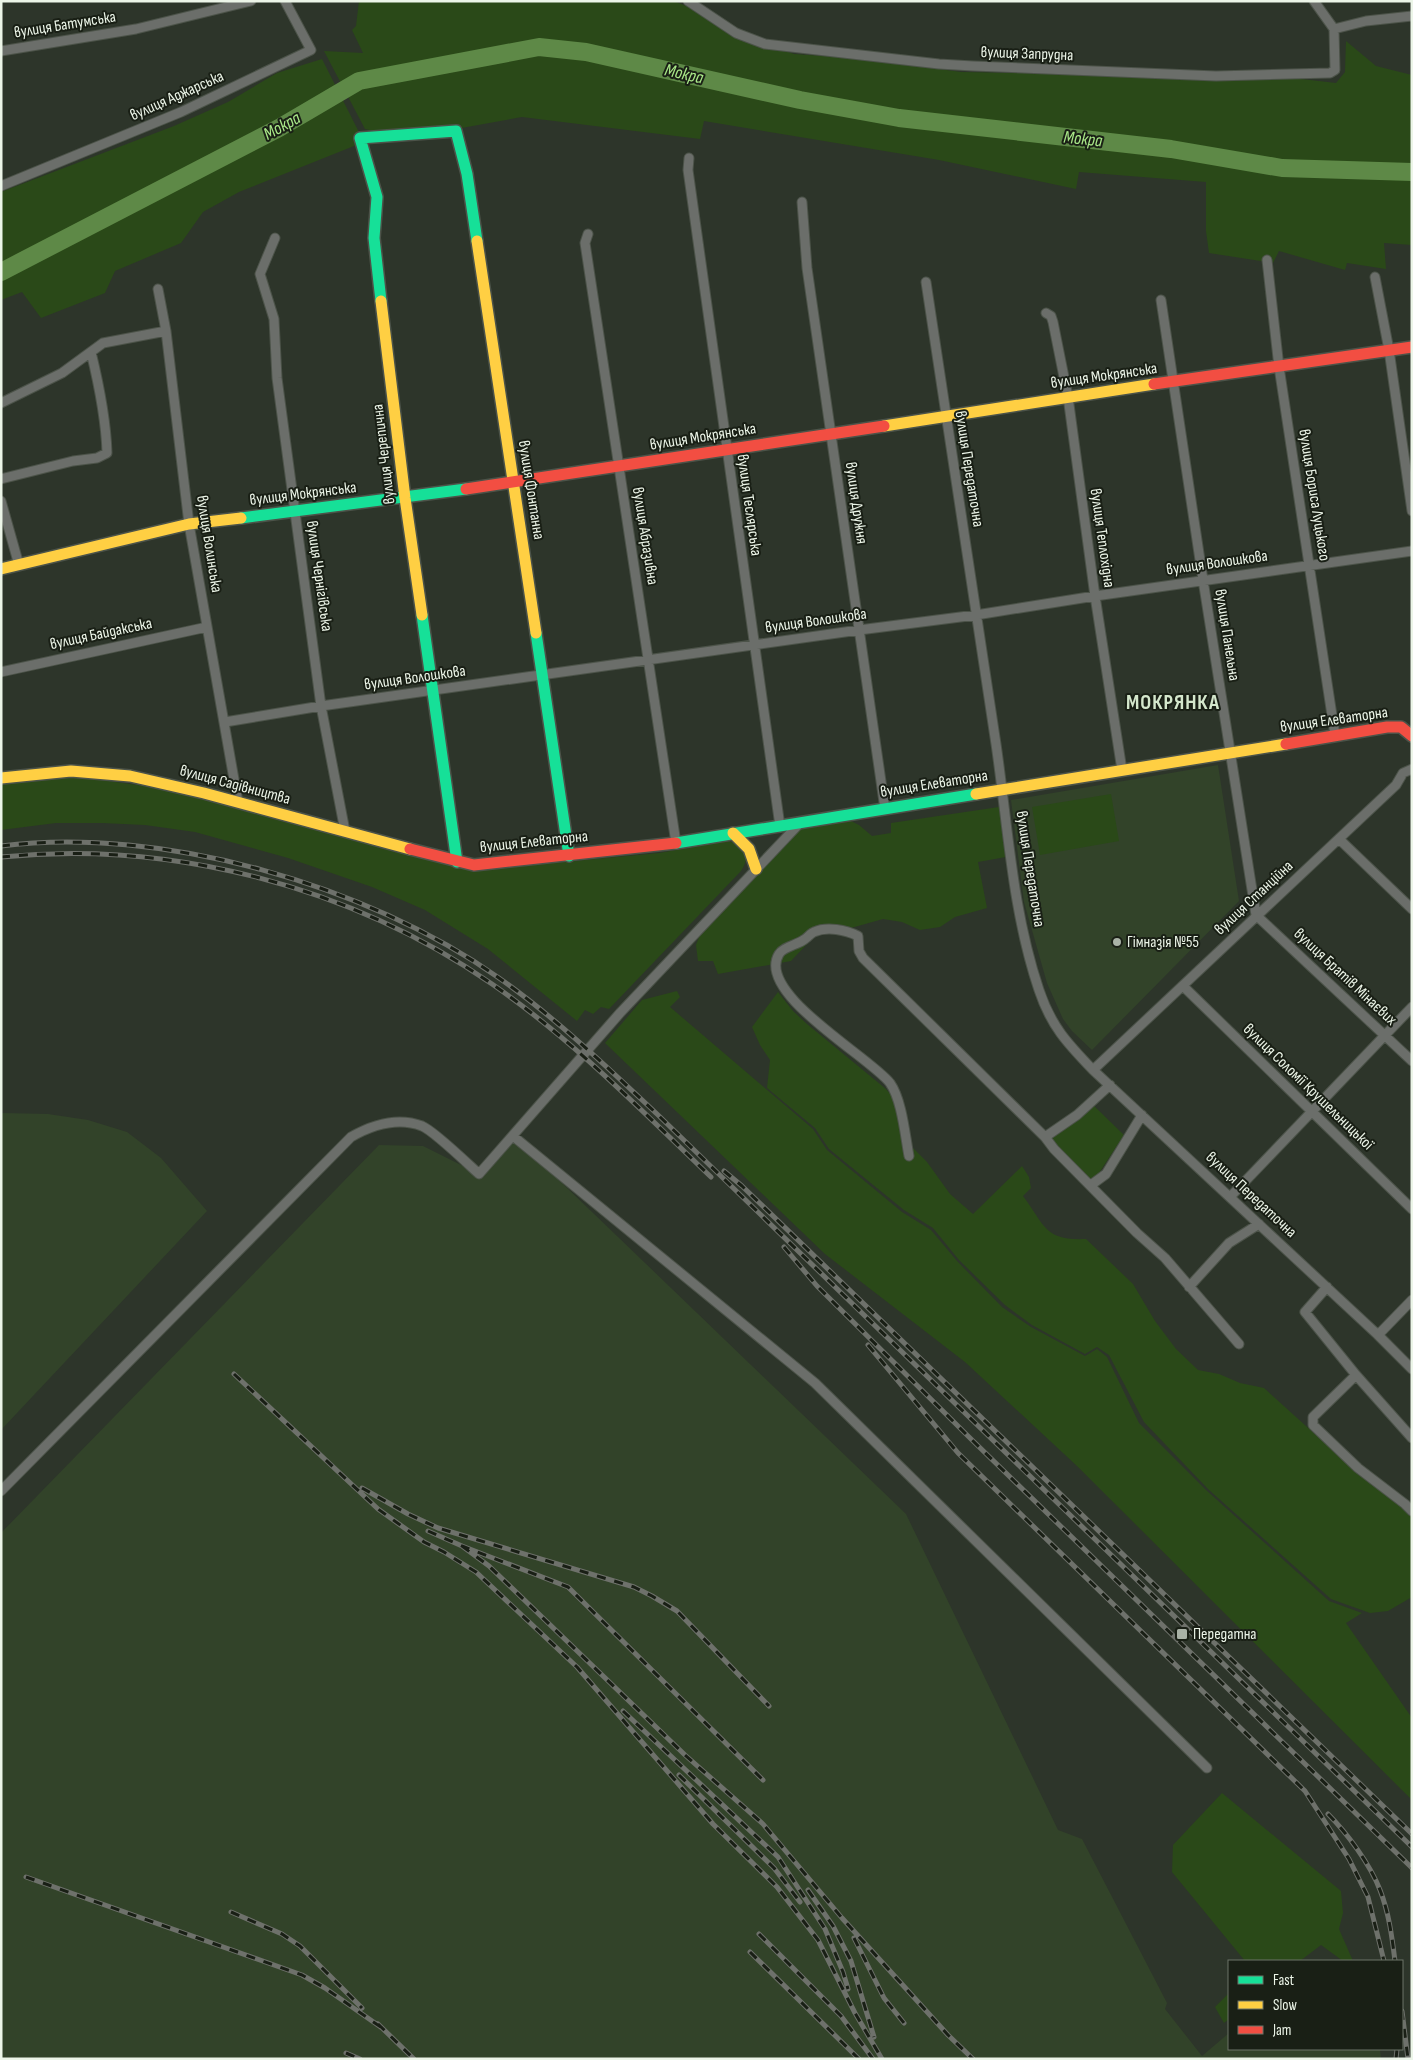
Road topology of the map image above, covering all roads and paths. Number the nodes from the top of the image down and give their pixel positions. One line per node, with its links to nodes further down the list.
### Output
1 (251, 1): 7 (street, вулиця Батумська)
2 (285, 1): 10 (street, вулиця Аджарська)
3 (688, 1): 6 (street, вулиця Запрудна)
4 (1314, 1): 6 (street)
5 (1412, 16): 6 (street)
6 (1334, 29)
7 (1, 51)
8 (456, 131): 33 (street, вулиця Фонтанна); 34 (street, вулиця Черепична)
9 (689, 158): 30 (street, вулиця Теслярська)
10 (1, 186)
11 (802, 202): 29 (street, вулиця Дружня)
12 (588, 234): 31 (street, вулиця Абразивна)
13 (275, 238): 37 (street, вулиця Чернігівська)
14 (1267, 260): 24 (street, вулиця Бориса Луцького)
15 (1375, 276): 22 (street)
16 (926, 282): 28 (street, вулиця Передаточна)
17 (158, 289): 20 (street, вулиця Волинська)
18 (1162, 300): 25 (street, вулиця Панельна)
19 (1046, 313): 26 (street, вулиця Теплохідна)
20 (166, 331): 23 (street); 38 (street, вулиця Волинська)
21 (1412, 347): 22 (street, вулиця Мокрянська)
22 (1389, 350): 24 (street, вулиця Мокрянська); 36 (street)
23 (91, 352): 27 (street); 32 (street)
24 (1279, 367): 25 (street, вулиця Мокрянська); 40 (street, вулиця Бориса Луцького)
25 (1174, 383): 26 (street, вулиця Мокрянська); 43 (street, вулиця Панельна)
26 (1068, 397): 28 (street, вулиця Мокрянська); 44 (street, вулиця Теплохідна)
27 (1, 403)
28 (946, 416): 29 (street, вулиця Мокрянська); 45 (street, вулиця Передаточна)
29 (830, 435): 30 (street, вулиця Мокрянська); 47 (street, вулиця Дружня)
30 (726, 449): 31 (street, вулиця Мокрянська); 48 (street, вулиця Теслярська)
31 (619, 466): 33 (street, вулиця Мокрянська); 49 (street, вулиця Абразивна)
32 (1, 479)
33 (513, 483): 34 (street, вулиця Мокрянська); 51 (street, вулиця Фонтанна)
34 (405, 498): 37 (street, вулиця Мокрянська); 52 (street, вулиця Черепична)
35 (1, 501): 41 (street)
36 (1412, 510)
37 (295, 512): 38 (street, вулиця Мокрянська); 53 (street, вулиця Чернігівська)
38 (190, 524): 41 (street, вулиця Мокрянська); 46 (street, вулиця Волинська)
39 (1412, 551): 40 (street, вулиця Волошкова)
40 (1310, 564): 43 (street, вулиця Волошкова); 55 (street, вулиця Бориса Луцького)
41 (19, 565): 42 (street, вулиця Мокрянська)
42 (1, 569)
43 (1203, 580): 44 (street, вулиця Волошкова); 57 (street, вулиця Панельна)
44 (1095, 596): 45 (street, вулиця Волошкова); 59 (street, вулиця Теплохідна)
45 (976, 615): 47 (street, вулиця Волошкова); 61 (street, вулиця Передаточна)
46 (207, 627): 50 (street, вулиця Байдакська); 54 (street, вулиця Волинська)
47 (859, 630): 48 (street, вулиця Волошкова); 63 (street, вулиця Дружня)
48 (755, 644): 49 (street, вулиця Волошкова); 65 (street, вулиця Теслярська)
49 (648, 660): 51 (street, вулиця Волошкова); 69 (street, вулиця Абразивна)
50 (1, 672)
51 (542, 676): 52 (street, вулиця Волошкова); 70 (street, вулиця Фонтанна)
52 (433, 691): 53 (street, вулиця Волошкова); 71 (street, вулиця Черепична)
53 (321, 706): 54 (street, вулиця Волошкова); 66 (street, вулиця Чернігівська)
54 (224, 722): 62 (street, вулиця Волинська)
55 (1335, 735): 56 (street, вулиця Елеваторна); 57 (street, вулиця Елеваторна)
56 (1412, 736)
57 (1231, 752): 59 (street, вулиця Елеваторна); 74 (street, вулиця Панельна)
58 (1412, 769): 68 (street, вулиця Станційна)
59 (1122, 770): 61 (street, вулиця Елеваторна)
60 (1, 778): 62 (street, вулиця Садівництва)
61 (1003, 789): 63 (street, вулиця Елеваторна); 79 (street, вулиця Передаточна)
62 (238, 802): 66 (street, вулиця Садівництва)
63 (885, 809): 64 (street, вулиця Елеваторна)
64 (800, 822): 65 (street, вулиця Елеваторна); 72 (street)
65 (780, 826): 67 (street, вулиця Елеваторна)
66 (345, 831): 71 (street, вулиця Садівництва)
67 (733, 833): 69 (street, вулиця Елеваторна); 72 (street)
68 (1339, 839): 73 (street); 74 (street, вулиця Станційна)
69 (676, 843): 70 (street, вулиця Елеваторна)
70 (569, 856): 71 (street, вулиця Елеваторна)
71 (457, 862)
72 (756, 869): 83 (street)
73 (1412, 909)
74 (1256, 915): 75 (street, вулиця Станційна); 77 (street, вулиця Братів Мінаєвих)
75 (1183, 986): 79 (street, вулиця Станційна); 81 (street, вулиця Соломії Крушельницької)
76 (1412, 1007): 77 (street)
77 (1385, 1035): 78 (street, вулиця Братів Мінаєвих); 81 (street)
78 (1412, 1061)
79 (1094, 1070): 80 (street, вулиця Передаточна)
80 (1110, 1085): 82 (street, вулиця Передаточна); 84 (street)
81 (1312, 1112): 87 (street); 88 (street, вулиця Соломії Крушельницької)
82 (1142, 1115): 86 (street); 87 (street, вулиця Передаточна)
83 (513, 1136): 98 (street); 100 (street)
84 (1045, 1136): 85 (street); 86 (street)
85 (909, 1156)
86 (1091, 1185): 90 (street)
87 (1230, 1196): 89 (street, вулиця Передаточна)
88 (1412, 1209)
89 (1259, 1224): 90 (street); 91 (street, вулиця Передаточна)
90 (1189, 1287): 94 (street)
91 (1327, 1287): 93 (street, вулиця Передаточна); 96 (street)
92 (1412, 1300): 93 (street)
93 (1378, 1335): 95 (street, вулиця Передаточна)
94 (1239, 1344)
95 (1412, 1369)
96 (1356, 1375): 97 (street); 99 (street)
97 (1412, 1438)
98 (1, 1491)
99 (1412, 1512)
100 (1207, 1768)

